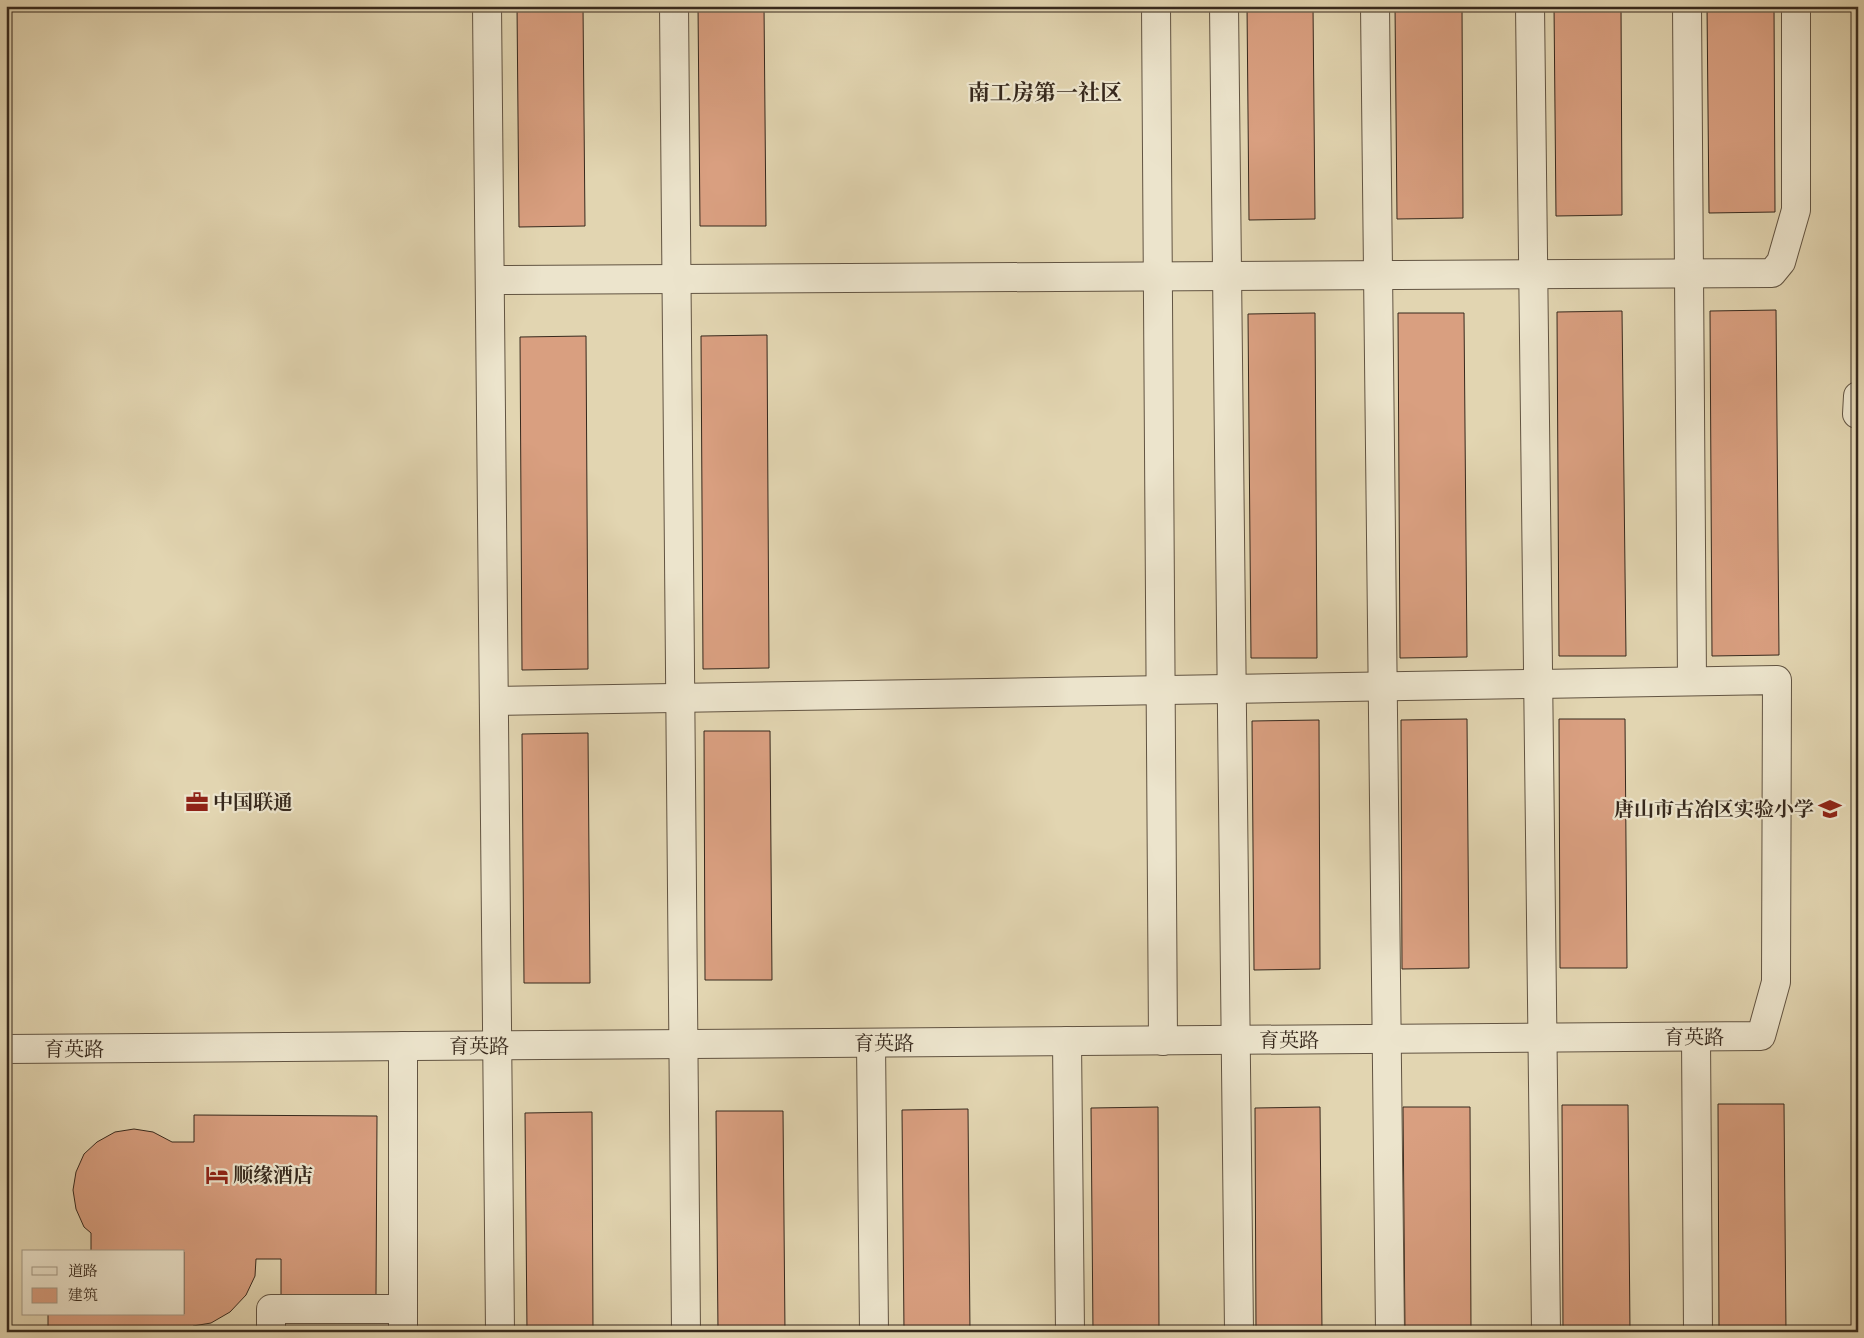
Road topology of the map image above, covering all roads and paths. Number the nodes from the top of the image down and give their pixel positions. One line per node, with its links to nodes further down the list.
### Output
1 (487, 6): 15 (street)
2 (674, 6): 14 (street)
3 (1156, 6): 12 (street)
4 (1224, 6): 13 (street)
5 (1375, 6): 11 (street)
6 (1530, 6): 10 (street)
7 (1687, 6): 9 (street)
8 (1796, 6): 9 (street)
9 (1689, 273): 10 (street); 18 (street)
10 (1533, 274): 11 (street); 19 (street)
11 (1378, 275): 13 (street); 20 (street)
12 (1158, 276): 13 (street); 14 (street); 22 (street)
13 (1227, 276): 21 (street)
14 (677, 279): 15 (street); 23 (street)
15 (490, 280): 24 (street)
16 (1858, 396): 17 (street)
17 (1857, 414)
18 (1692, 680): 19 (street); 25 (street, 育英路)
19 (1538, 683): 20 (street); 26 (street)
20 (1382, 686): 21 (street); 27 (street)
21 (1231, 688): 22 (street); 28 (street)
22 (1161, 690): 23 (street); 30 (street)
23 (680, 698): 24 (street); 32 (street)
24 (494, 701): 34 (street)
25 (1696, 1037): 26 (street, 育英路); 45 (street)
26 (1542, 1038): 27 (street, 育英路); 44 (street)
27 (1387, 1039): 28 (street, 育英路); 43 (street)
28 (1236, 1040): 30 (street, 育英路); 42 (street)
29 (1067, 1041): 30 (street, 育英路); 31 (street, 育英路); 41 (street)
30 (1163, 1042)
31 (871, 1043): 32 (street, 育英路); 40 (street)
32 (683, 1044): 34 (street, 育英路); 39 (street)
33 (403, 1046): 34 (street, 育英路); 35 (street, 育英路); 36 (street)
34 (497, 1046): 38 (street)
35 (6, 1049)
36 (403, 1320): 37 (street)
37 (271, 1332)
38 (500, 1332)
39 (686, 1332)
40 (874, 1332)
41 (1070, 1332)
42 (1239, 1332)
43 (1390, 1332)
44 (1546, 1332)
45 (1698, 1332)

